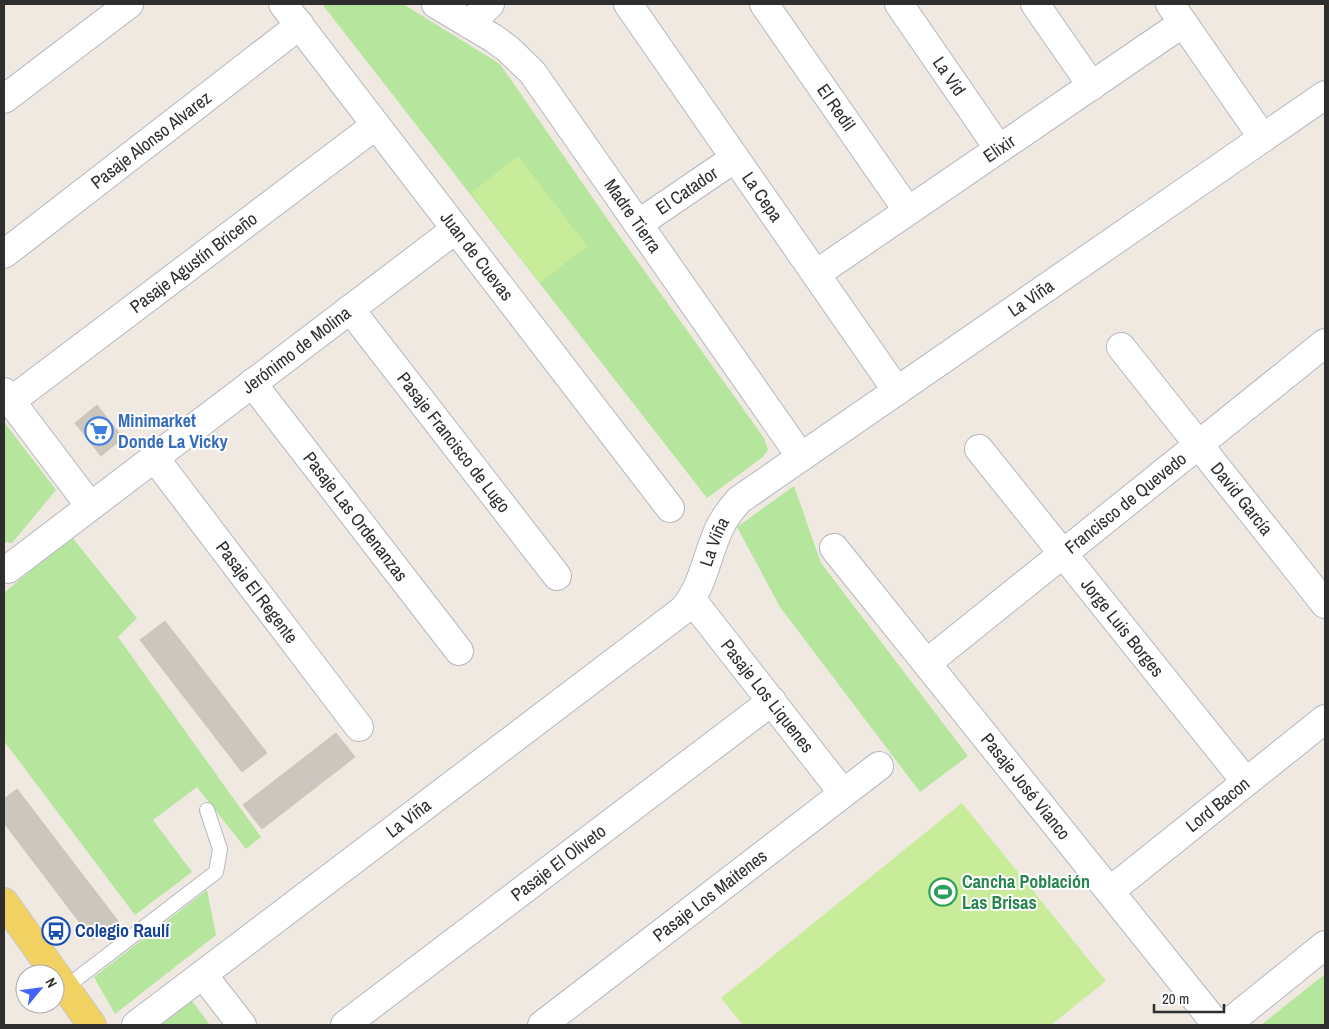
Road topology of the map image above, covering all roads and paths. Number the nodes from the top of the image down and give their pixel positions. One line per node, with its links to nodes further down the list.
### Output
1 (129, 4): 14 (street)
2 (283, 4): 11 (street, Juan de Cuevas)
3 (436, 4): 10 (street, Madre Tierra)
4 (490, 4): 10 (street)
5 (628, 4): 18 (street, La Cepa)
6 (764, 4): 19 (street, El Redil)
7 (899, 4): 17 (street, La Vid)
8 (1035, 4): 12 (street)
9 (1177, 13): 12 (street, Elixir); 16 (street)
10 (469, 24): 20 (street, Madre Tierra)
11 (300, 25): 15 (street, Juan de Cuevas); 22 (street, Pasaje Alonso Alvarez)
12 (1092, 86): 17 (street, Elixir)
13 (1325, 94): 16 (street, La Viña)
14 (4, 99)
15 (376, 125): 21 (street, Juan de Cuevas); 29 (street, Pasaje Agustín Briceño)
16 (1262, 138): 28 (street, La Viña)
17 (999, 149): 19 (street, Elixir)
18 (735, 158): 20 (street, El Catador); 23 (street, La Cepa)
19 (908, 211): 23 (street, Elixir)
20 (638, 224): 33 (street, Madre Tierra)
21 (456, 229): 24 (street, Jerónimo de Molina); 35 (street, Juan de Cuevas)
22 (4, 254)
23 (816, 274): 28 (street, La Cepa)
24 (350, 309): 27 (street, Jerónimo de Molina); 39 (street, Pasaje Francisco de Lugo)
25 (1325, 343): 30 (street, Francisco de Quevedo)
26 (1121, 347): 30 (street, David García)
27 (252, 383): 32 (street, Jerónimo de Molina); 42 (street, Pasaje Las Ordenanzas)
28 (897, 391): 33 (street, La Viña)
29 (7, 397): 34 (street)
30 (1198, 445): 37 (street, Francisco de Quevedo); 41 (street, David García)
31 (979, 449): 37 (street, Jorge Luis Borges)
32 (154, 457): 34 (street, Jerónimo de Molina); 46 (street, Pasaje El Regente)
33 (801, 457): 40 (street, La Viña)
34 (90, 506): 38 (street, Jerónimo de Molina)
35 (670, 508)
36 (834, 548): 43 (street, Pasaje José Vianco)
37 (1063, 554): 43 (street, Francisco de Quevedo); 48 (street, Jorge Luis Borges)
38 (8, 569)
39 (557, 576)
40 (692, 600): 44 (street, Pasaje Los Liquenes); 54 (street, La Viña)
41 (1325, 604)
42 (459, 651)
43 (927, 663): 51 (street, Pasaje José Vianco)
44 (772, 701): 49 (street, Pasaje Los Liquenes); 59 (street, Pasaje El Oliveto)
45 (1325, 719): 48 (street, Lord Bacon)
46 (359, 727)
47 (879, 766): 49 (street, Pasaje Los Maitenes)
48 (1246, 782): 51 (street, Lord Bacon)
49 (843, 793): 60 (street, Pasaje Los Maitenes)
50 (207, 810): 55 (lane)
51 (1110, 891): 61 (street, Pasaje José Vianco)
52 (4, 902): 55 (main road)
53 (1325, 945): 62 (street)
54 (203, 975): 57 (street, La Viña); 58 (street)
55 (66, 987): 56 (main road)
56 (92, 1025)
57 (136, 1025)
58 (242, 1025)
59 (345, 1025)
60 (542, 1025)
61 (1217, 1025)
62 (1226, 1025)

